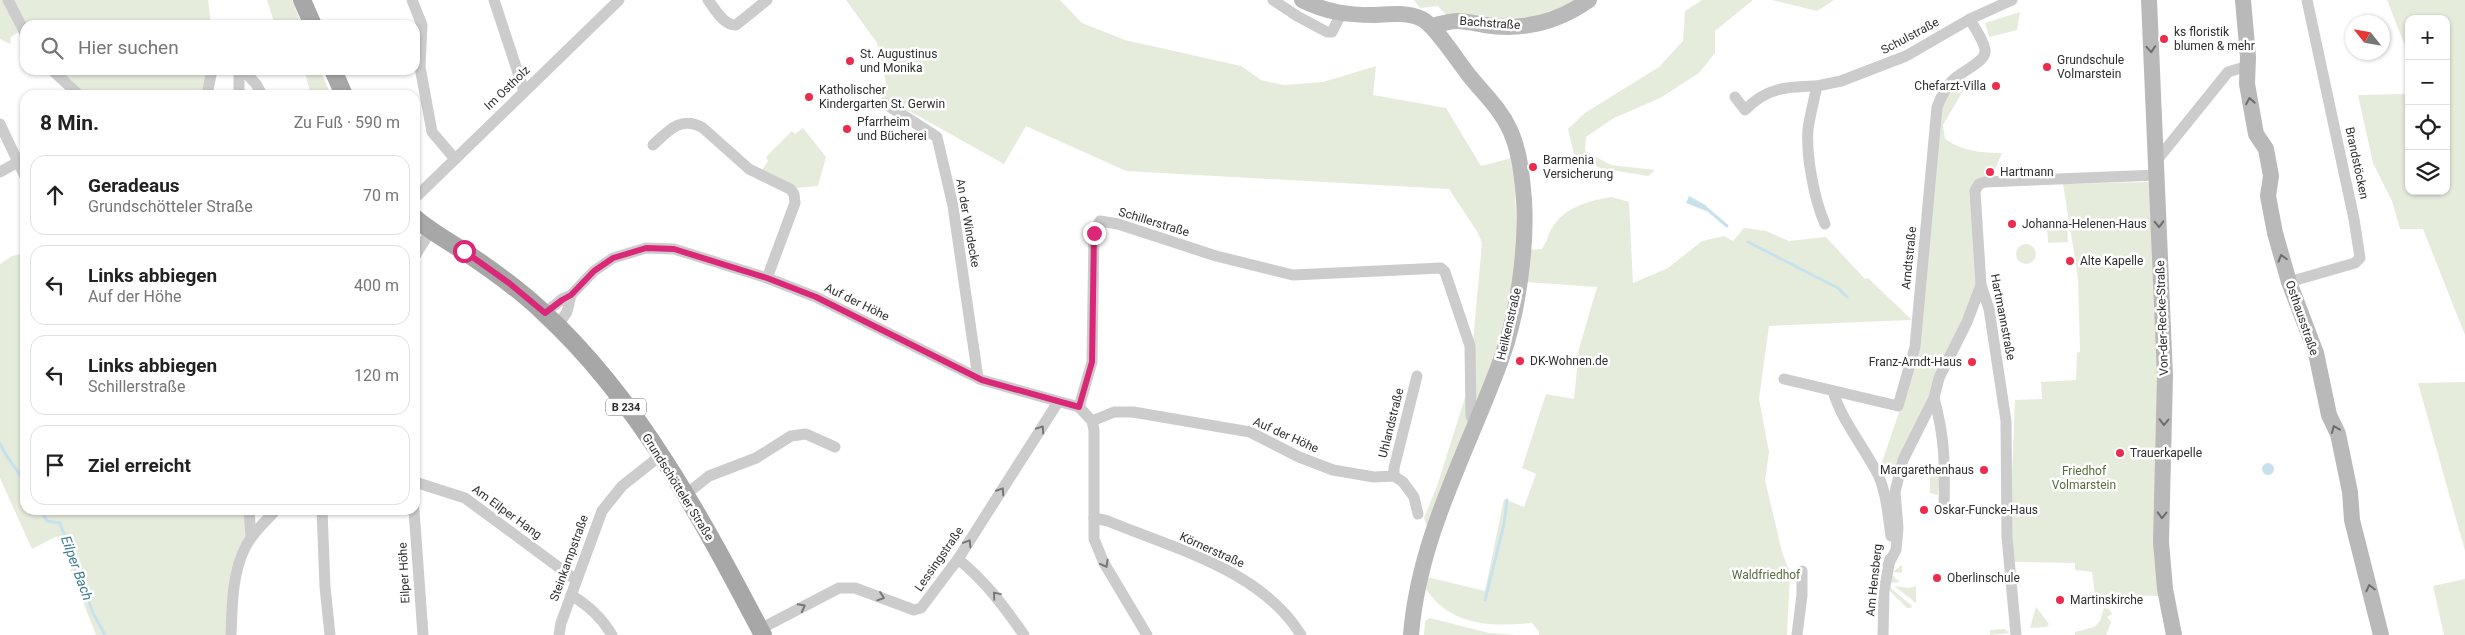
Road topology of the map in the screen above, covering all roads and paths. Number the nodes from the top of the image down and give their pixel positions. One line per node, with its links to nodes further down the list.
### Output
1 (8, 0): 18 (street)
2 (302, 0): 17 (main road)
3 (412, 0): 37 (street)
4 (494, 0): 32 (street)
5 (619, 0): 32 (street, Im Ostholz)
6 (708, 0): 7 (street)
7 (767, 0)
8 (1274, 0): 15 (street)
9 (1302, 0): 15 (street)
10 (1589, 0): 19 (street, Bachstraße)
11 (2012, 0): 16 (street, Schulstraße)
12 (2149, 0): 40 (street, Von-der-Recke-Straße, one-way to 40)
13 (2243, 0): 20 (street, Osthausstraße)
14 (2307, 0): 48 (street, Brandstöcken)
15 (1341, 14): 19 (street)
16 (1970, 19): 26 (street, Schulstraße); 56 (street, Arndtstraße)
17 (312, 20)
18 (20, 23)
19 (1432, 26): 61 (street, Heilkenstraße)
20 (2248, 66): 40 (street); 48 (street, Osthausstraße, one-way to 20)
21 (57, 75): 27 (street)
22 (211, 75): 28 (street)
23 (239, 75): 29 (street)
24 (247, 75): 30 (street)
25 (335, 75): 31 (main road)
26 (1817, 86): 33 (street, Schulstraße); 44 (street)
27 (74, 90)
28 (208, 90)
29 (238, 90)
30 (258, 90)
31 (342, 90)
32 (524, 91): 37 (street, Im Ostholz)
33 (1735, 97)
34 (884, 103): 54 (street, An der Windecke)
35 (0, 124): 38 (street)
36 (652, 145): 47 (street)
37 (454, 158): 42 (street, Im Ostholz)
38 (18, 162): 39 (street); 41 (street)
39 (20, 166)
40 (2158, 168): 49 (street, Hartmannstraße); 93 (street, Von-der-Recke-Straße, one-way to 93)
41 (0, 172)
42 (420, 193)
43 (420, 222): 45 (main road, Grundschötteler Straße / B 234)
44 (1825, 224)
45 (430, 230): 46 (street); 51 (main road, Grundschötteler Straße / B 234)
46 (420, 247)
47 (767, 278): 50 (street, Auf der Höhe); 54 (street, Auf der Höhe)
48 (2289, 282): 94 (street, Osthausstraße, one-way to 48)
49 (1981, 285): 57 (street); 92 (street, Hartmannstraße)
50 (571, 295): 51 (street, Auf der Höhe); 52 (street, Auf der Höhe)
51 (545, 313): 52 (main road, Grundschötteler Straße / B 234)
52 (557, 326): 63 (main road, Grundschötteler Straße / B 234)
53 (1417, 376): 64 (street, Uhlandstraße)
54 (978, 378): 58 (street, Auf der Höhe)
55 (1784, 379): 56 (street, Arndtstraße)
56 (1833, 391): 76 (street, Am Hensberg)
57 (1934, 398): 67 (street); 76 (street)
58 (1058, 402): 59 (street, Auf der Höhe); 75 (street, Lessingstraße, one-way to 58)
59 (1079, 407): 60 (street); 61 (street, Schillerstraße)
60 (1092, 421): 64 (street, Auf der Höhe); 73 (street)
61 (1475, 423): 89 (street, Heilkenstraße)
62 (834, 447): 66 (street)
63 (660, 456): 66 (main road, Grundschötteler Straße / B 234); 78 (street, Steinkampstraße)
64 (1394, 476): 68 (street)
65 (420, 484): 78 (street, Am Eilper Hang)
66 (685, 495): 80 (main road, Grundschötteler Straße / B 234)
67 (1944, 506)
68 (1418, 514)
69 (250, 515): 74 (street)
70 (271, 515): 74 (street)
71 (322, 515): 82 (street)
72 (414, 515): 83 (street, Eilper Höhe)
73 (1094, 518): 87 (street, one-way to 87); 88 (street, Körnerstraße)
74 (251, 537): 81 (street)
75 (958, 559): 80 (street, Lessingstraße, one-way to 75); 86 (street, one-way to 75)
76 (1888, 565): 91 (street, Am Hensberg)
77 (1802, 570): 90 (street)
78 (576, 580): 79 (street, Steinkampstraße)
79 (571, 595): 84 (street, Steinkampstraße); 85 (street)
80 (762, 632)
81 (231, 635)
82 (330, 635)
83 (422, 635)
84 (559, 635)
85 (612, 635)
86 (1024, 635)
87 (1147, 635)
88 (1301, 635)
89 (1411, 635)
90 (1798, 635)
91 (1883, 635)
92 (2016, 635)
93 (2174, 635)
94 (2381, 635)

